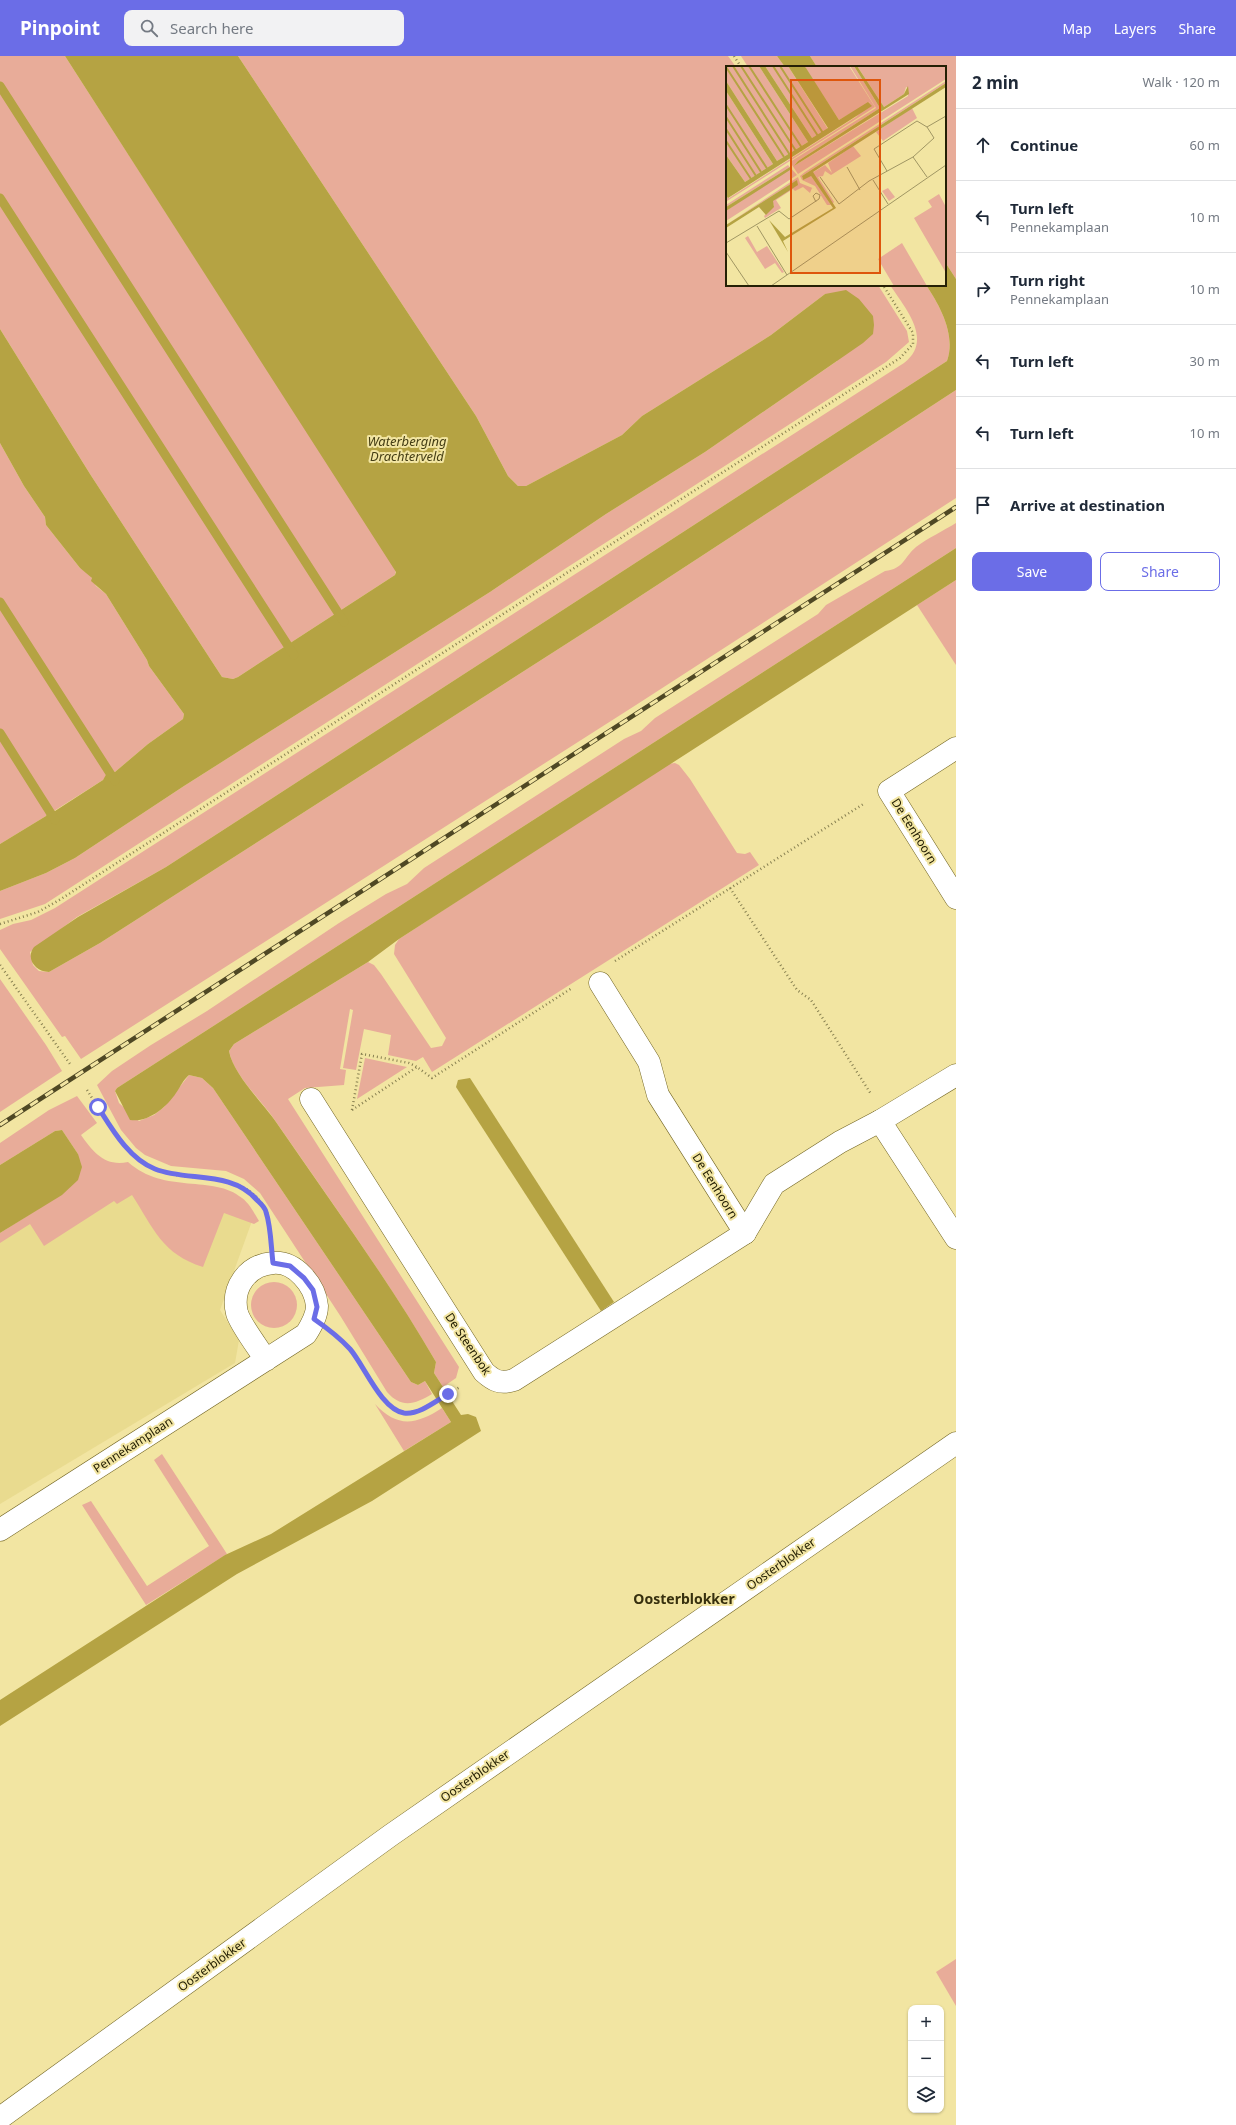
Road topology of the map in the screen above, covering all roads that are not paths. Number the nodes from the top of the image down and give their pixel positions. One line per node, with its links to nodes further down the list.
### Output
1 (956, 748): 2 (street, De Eenhoorn)
2 (956, 898)
3 (600, 983): 7 (street, De Eenhoorn)
4 (956, 1075): 6 (street, De Eenhoorn)
5 (311, 1099): 7 (street, De Steenbok)
6 (880, 1121): 7 (street, De Eenhoorn); 8 (street)
7 (745, 1233)
8 (956, 1238)
9 (266, 1360): 9 (street, Pennekamplaan); 11 (street, Pennekamplaan)
10 (956, 1443): 12 (street, Oosterblokker)
11 (0, 1530)
12 (0, 2118)

